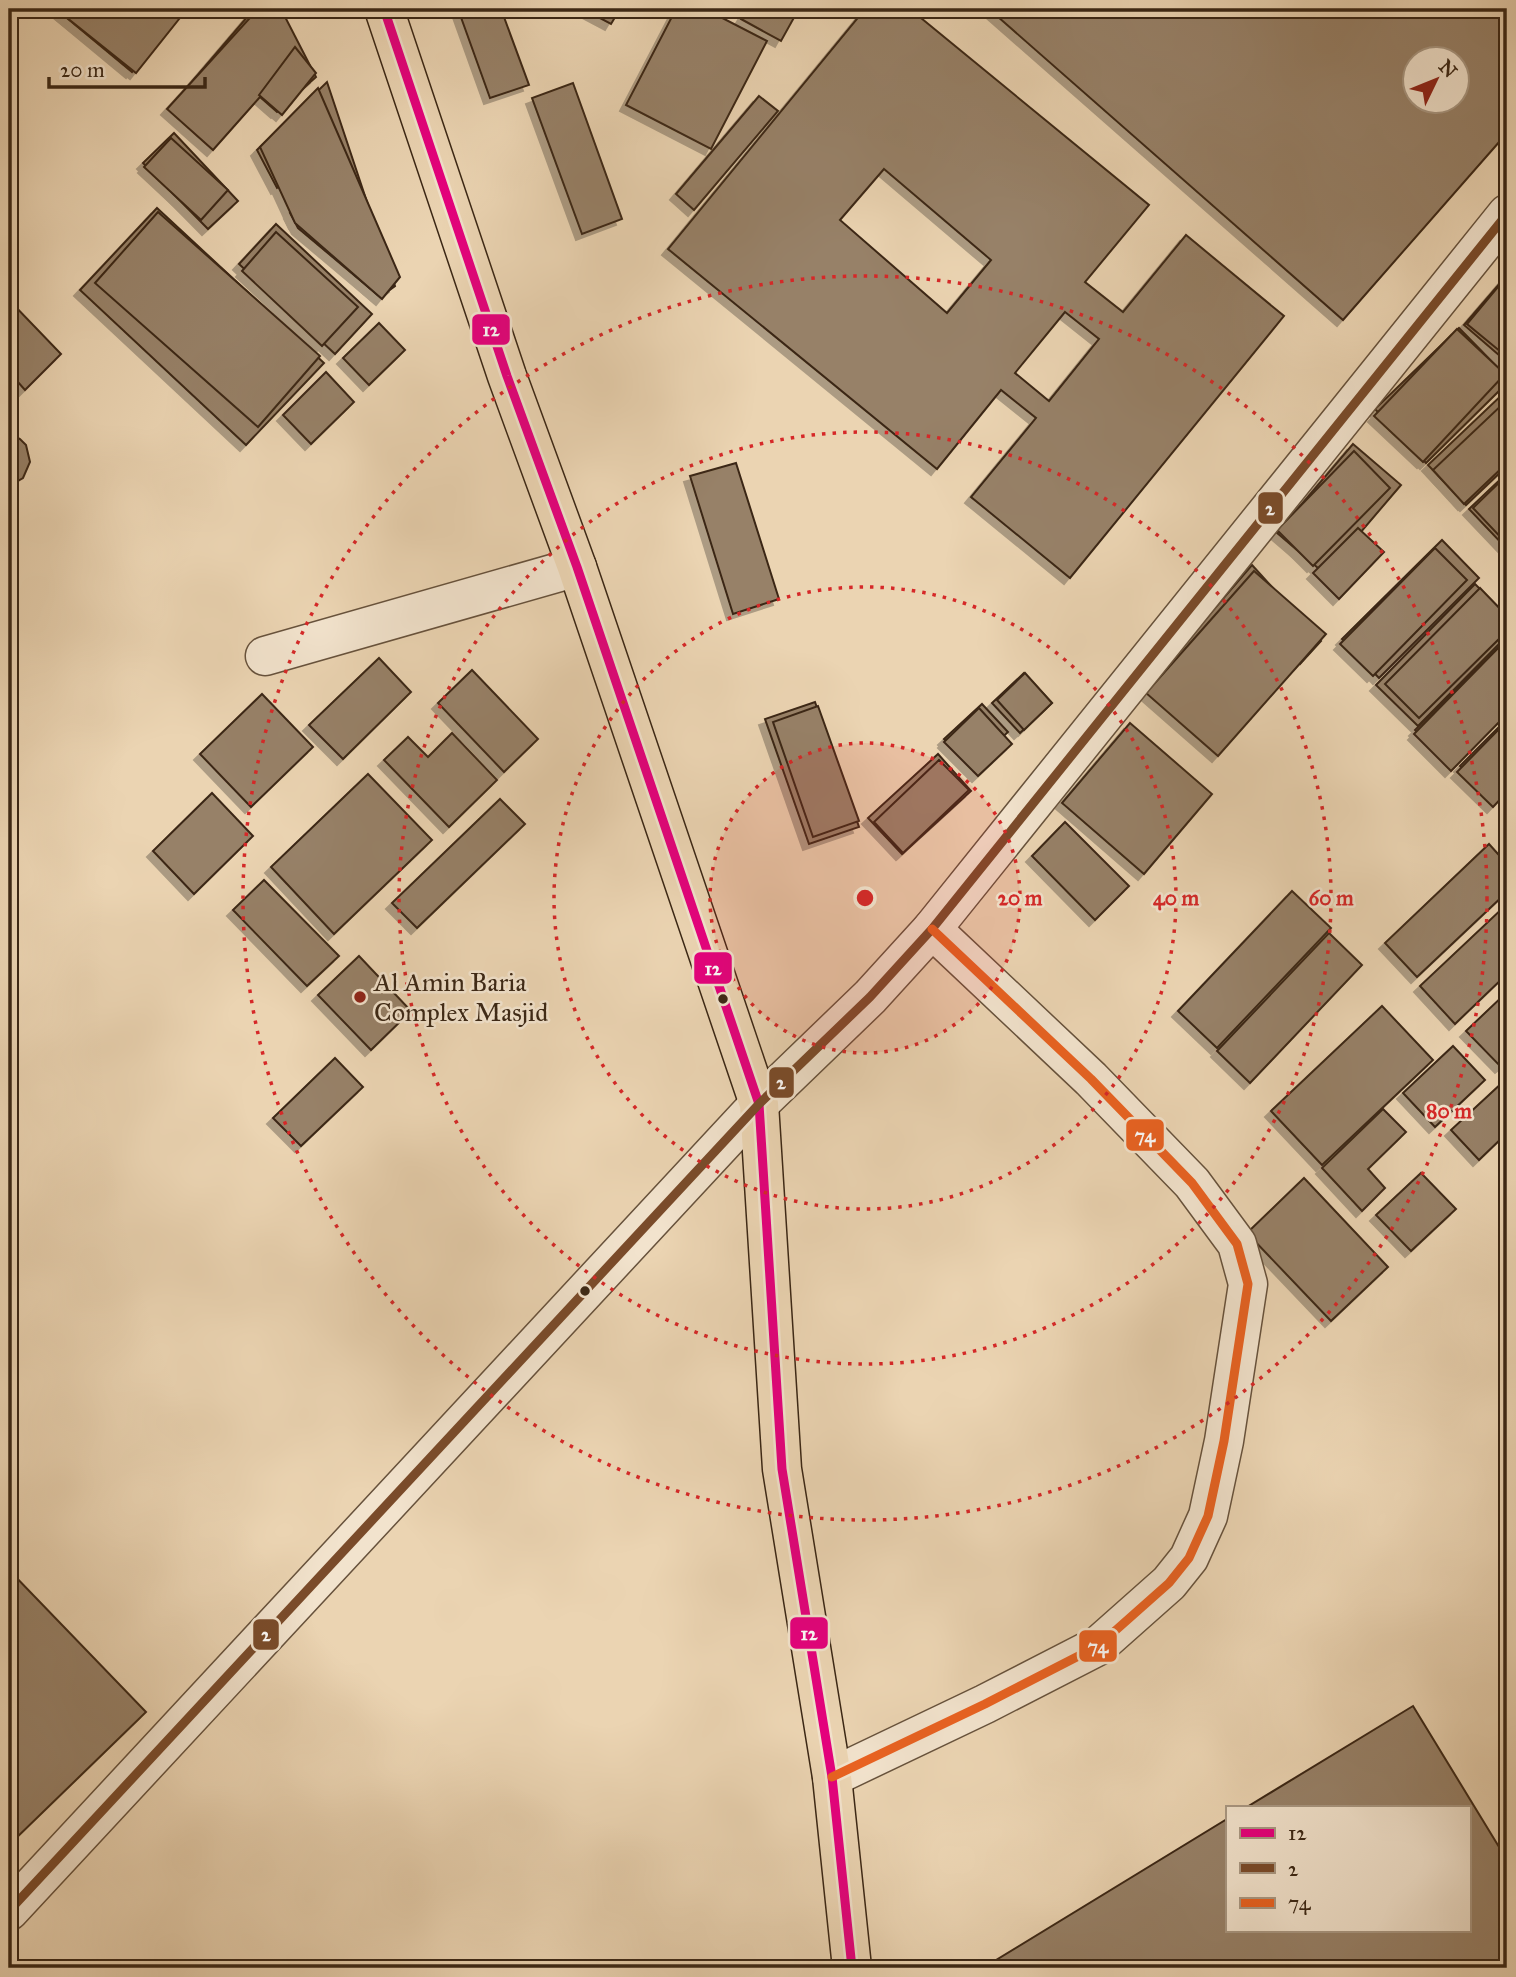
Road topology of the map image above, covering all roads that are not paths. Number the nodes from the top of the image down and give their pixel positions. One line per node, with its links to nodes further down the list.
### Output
1 (384, 9): 3 (highway)
2 (1507, 214): 5 (street)
3 (577, 567): 4 (street); 6 (highway)
4 (265, 656)
5 (932, 929): 6 (street); 7 (street)
6 (759, 1104): 7 (highway); 8 (street)
7 (832, 1777): 9 (highway)
8 (9, 1911)
9 (852, 1968)

